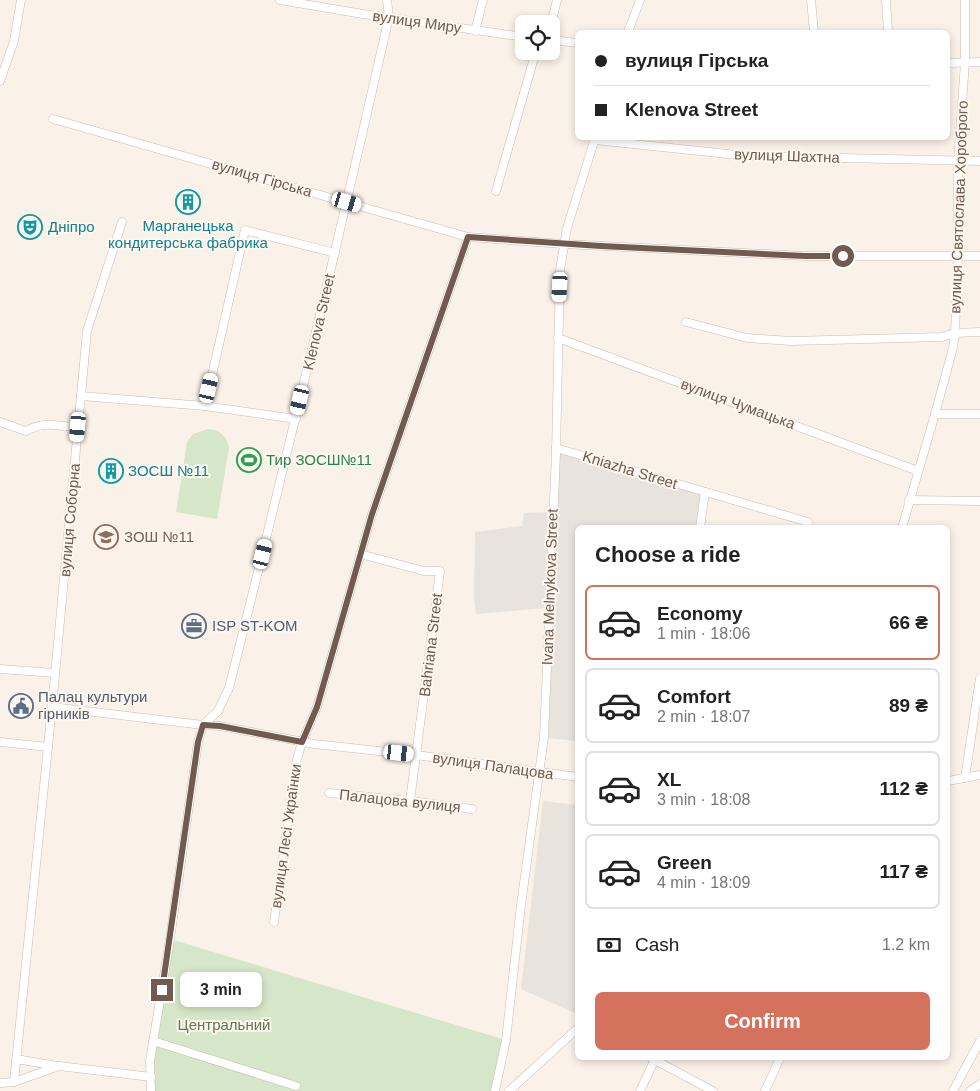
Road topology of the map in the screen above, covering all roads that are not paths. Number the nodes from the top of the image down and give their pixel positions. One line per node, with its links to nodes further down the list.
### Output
1 (21, 0): 24 (street)
2 (280, 0): 10 (street, вулиця Миру)
3 (387, 0): 12 (street, Klenova Street)
4 (483, 0): 16 (street)
5 (557, 0): 11 (street)
6 (640, 0): 13 (street)
7 (811, 0): 14 (street)
8 (886, 0): 15 (street)
9 (965, 0): 21 (street, вулиця Святослава Хороброго)
10 (309, 2): 12 (street, вулиця Миру)
11 (553, 15)
12 (389, 17): 16 (street, вулиця Миру); 31 (street, Klenova Street)
13 (629, 30)
14 (814, 30)
15 (888, 30)
16 (475, 31): 17 (street, вулиця Миру)
17 (515, 35)
18 (560, 41): 19 (street)
19 (575, 43)
20 (533, 60): 30 (street)
21 (964, 62): 22 (street); 23 (street); 28 (street, вулиця Святослава Хороброго)
22 (980, 62)
23 (950, 63)
24 (0, 81)
25 (53, 120): 31 (street, вулиця Гірська)
26 (595, 140): 34 (street, Ivana Melnykova Street)
27 (604, 140): 28 (street, вулиця Шахтна)
28 (958, 161): 29 (street, вулиця Шахтна); 36 (street, вулиця Святослава Хороброго)
29 (980, 161)
30 (496, 191)
31 (347, 202): 33 (street, вулиця Гірська); 35 (street, Klenova Street)
32 (122, 222): 42 (street, вулиця Соборна)
33 (468, 237): 34 (street, вулиця Гірська); 57 (street, вулиця Лесі Українки)
34 (564, 244): 36 (street, вулиця Гірська); 41 (street, Ivana Melnykova Street)
35 (335, 252): 43 (street); 46 (street, Klenova Street)
36 (958, 256): 37 (street, вулиця Гірська); 40 (street, вулиця Святослава Хороброго)
37 (980, 256)
38 (686, 322): 40 (street)
39 (980, 332): 40 (street)
40 (955, 333): 44 (street, вулиця Святослава Хороброго)
41 (558, 338): 49 (street, Ivana Melnykova Street); 50 (street, вулиця Чумацька)
42 (81, 396): 43 (street); 48 (street, вулиця Соборна)
43 (205, 406): 46 (street)
44 (935, 414): 45 (street); 50 (street, вулиця Святослава Хороброго)
45 (980, 414)
46 (296, 419): 62 (street, Klenova Street)
47 (0, 422): 48 (street)
48 (78, 427): 59 (street, вулиця Соборна)
49 (556, 448): 51 (street, Kniazha Street); 67 (street, Ivana Melnykova Street)
50 (918, 471): 52 (street, вулиця Святослава Хороброго)
51 (705, 492): 54 (street, Kniazha Street); 55 (street)
52 (909, 500): 53 (street); 56 (street, вулиця Святослава Хороброго)
53 (980, 501)
54 (808, 522)
55 (700, 525)
56 (903, 525)
57 (360, 554): 64 (street, вулиця Лесі Українки); 66 (street, Bahriana Street)
58 (0, 669): 59 (street)
59 (56, 673): 61 (street, вулиця Соборна)
60 (980, 678): 70 (street)
61 (52, 708): 62 (street, вулиця Палацова); 65 (street, вулиця Соборна)
62 (203, 725): 64 (street, вулиця Палацова); 77 (street, Klenova Street)
63 (0, 742): 65 (street)
64 (302, 742): 66 (street, вулиця Палацова); 75 (street, вулиця Лесі Українки)
65 (48, 747): 79 (street, вулиця Соборна)
66 (416, 755): 67 (street, вулиця Палацова); 73 (street, Bahriana Street)
67 (538, 772): 69 (street, вулиця Палацова); 90 (street, Ivana Melnykova Street)
68 (980, 775): 70 (street)
69 (575, 777)
70 (965, 778): 71 (street)
71 (950, 781)
72 (329, 793): 73 (street, Палацова вулиця)
73 (410, 801): 74 (street, Палацова вулиця)
74 (472, 809)
75 (274, 922)
76 (575, 1031): 91 (street)
77 (153, 1041): 84 (street, Klenova Street); 88 (street)
78 (980, 1041): 95 (street)
79 (16, 1059): 83 (street); 85 (street, вулиця Соборна)
80 (652, 1060): 92 (street)
81 (657, 1060): 93 (street)
82 (779, 1060): 94 (street)
83 (59, 1066): 84 (street); 85 (street)
84 (151, 1077): 89 (street, Klenova Street)
85 (14, 1082): 86 (street)
86 (0, 1083)
87 (980, 1084): 96 (street)
88 (296, 1086)
89 (151, 1091)
90 (495, 1091)
91 (509, 1091)
92 (640, 1091)
93 (713, 1091)
94 (765, 1091)
95 (953, 1091)
96 (970, 1091)

